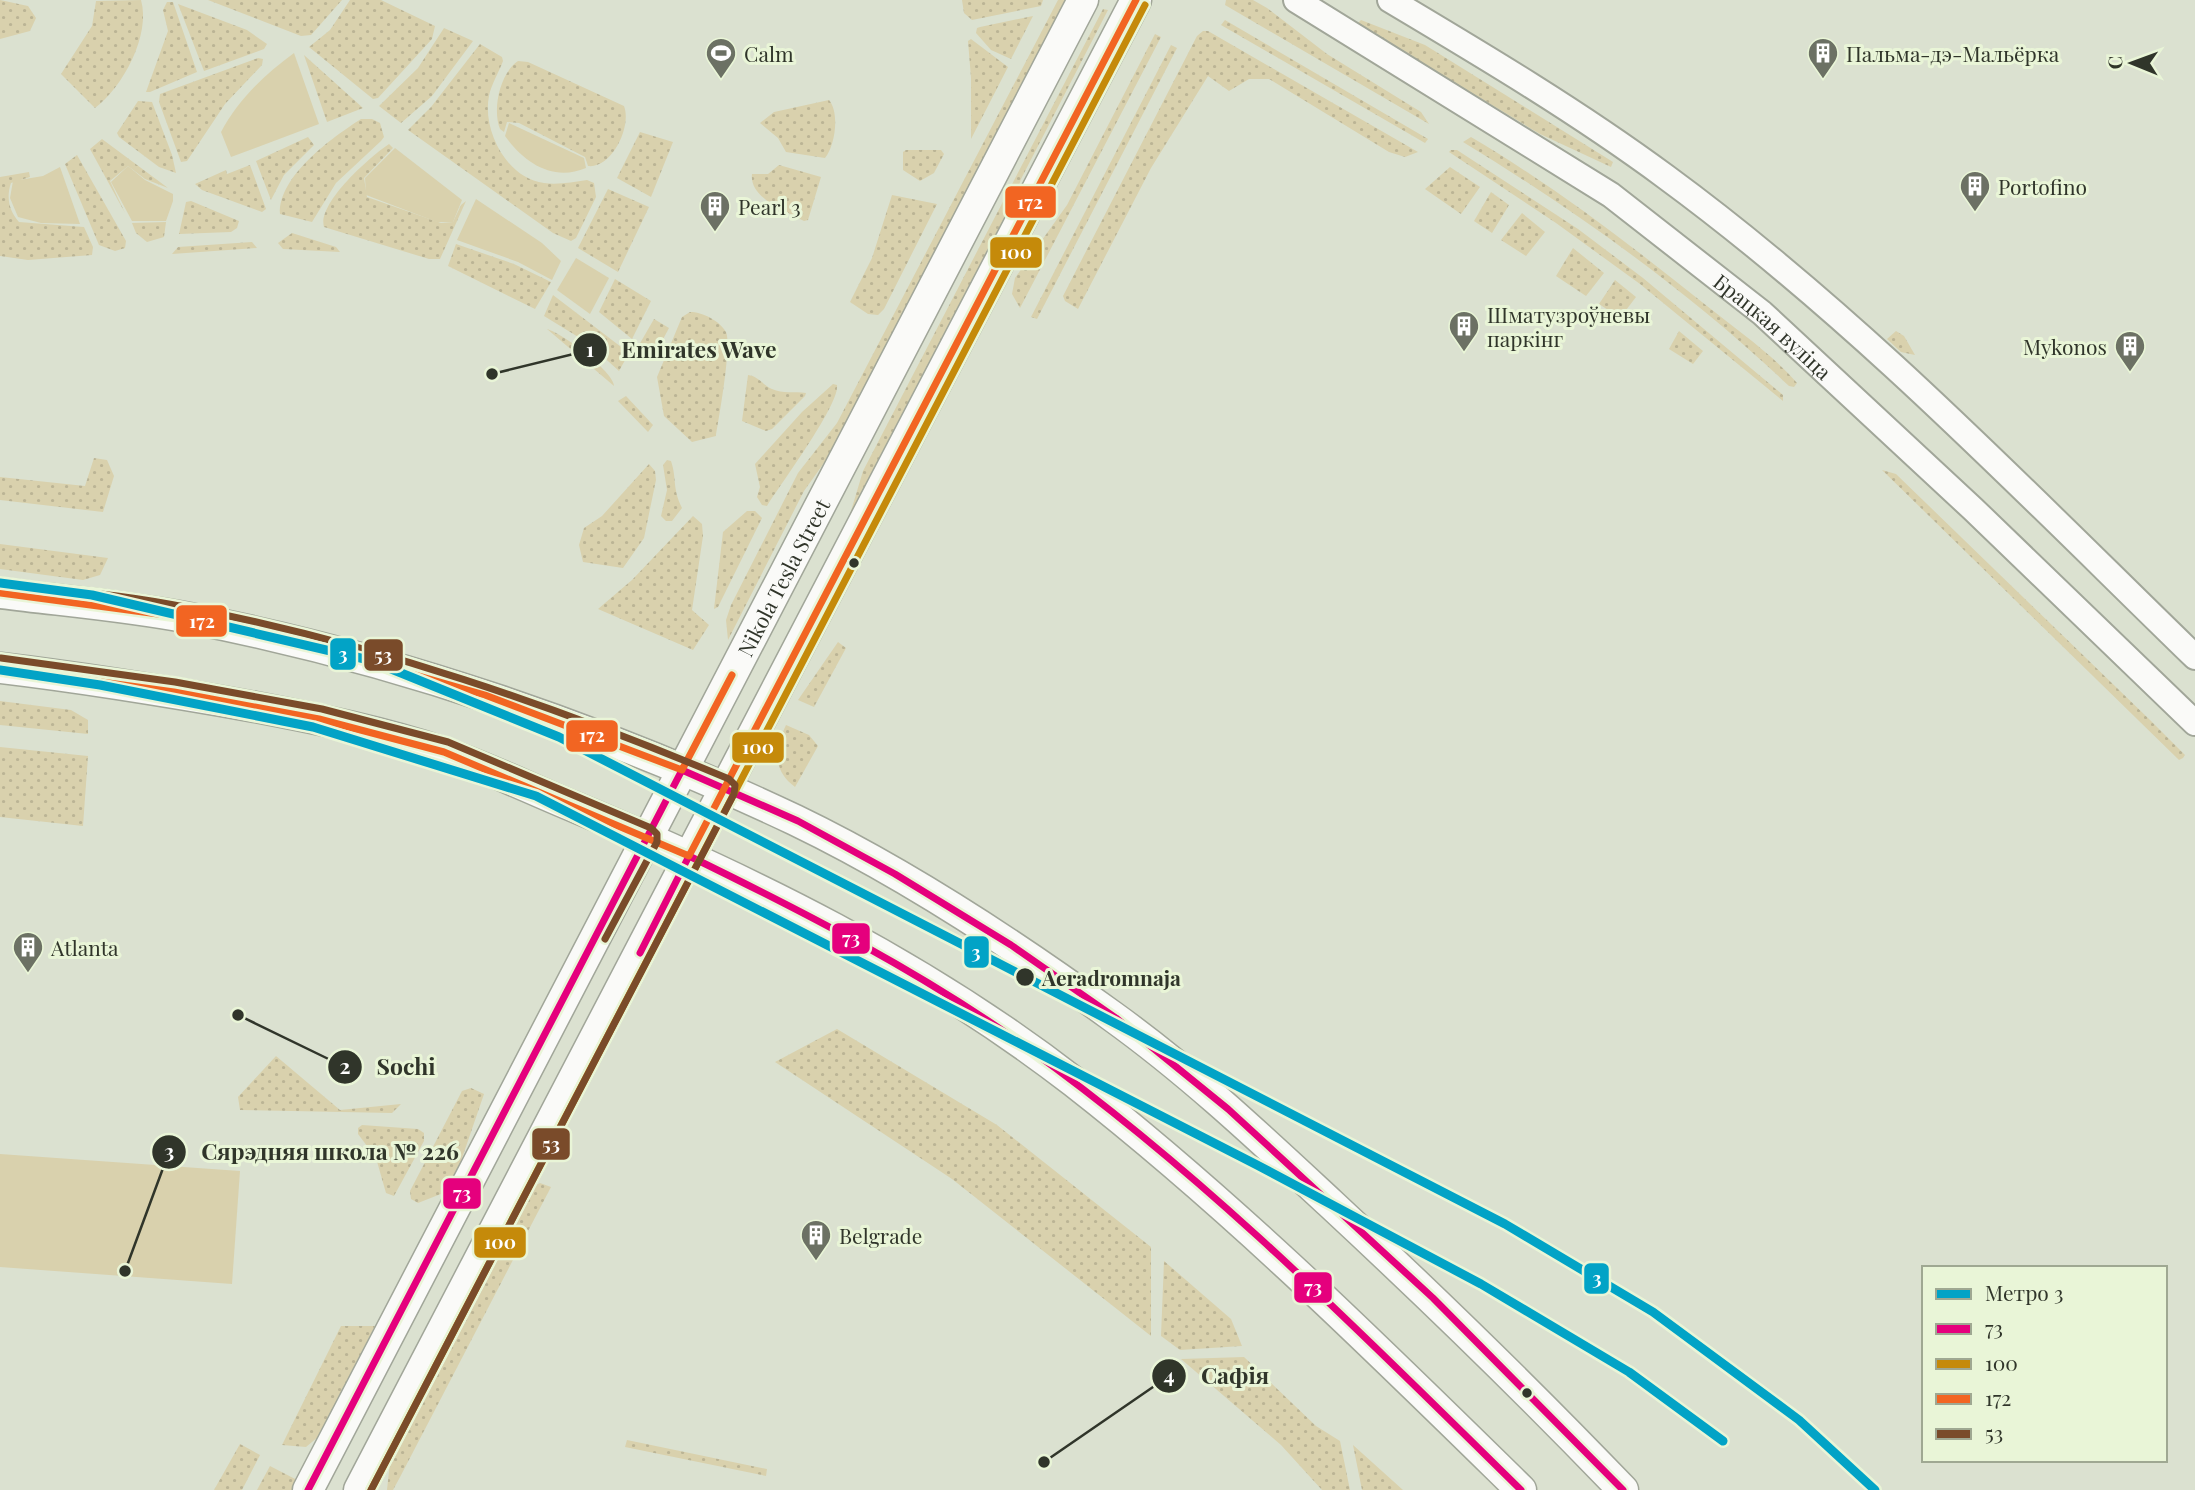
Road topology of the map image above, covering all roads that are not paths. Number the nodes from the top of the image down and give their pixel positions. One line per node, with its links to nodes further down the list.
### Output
1 (1083, 0): 9 (main road, Nikola Tesla Street)
2 (1136, 0): 10 (main road)
3 (1296, 0): 8 (street, Брацкая вуліца)
4 (1390, 0): 6 (street)
5 (0, 593): 9 (main road)
6 (2195, 657)
7 (0, 668): 11 (main road)
8 (2195, 723)
9 (682, 770): 10 (main road); 11 (main road, Nikola Tesla Street)
10 (724, 789): 12 (main road); 16 (main road)
11 (646, 838): 12 (main road); 13 (main road, Nikola Tesla Street)
12 (689, 856): 14 (main road); 15 (main road)
13 (308, 1490)
14 (359, 1490)
15 (1521, 1490)
16 (1623, 1490)

